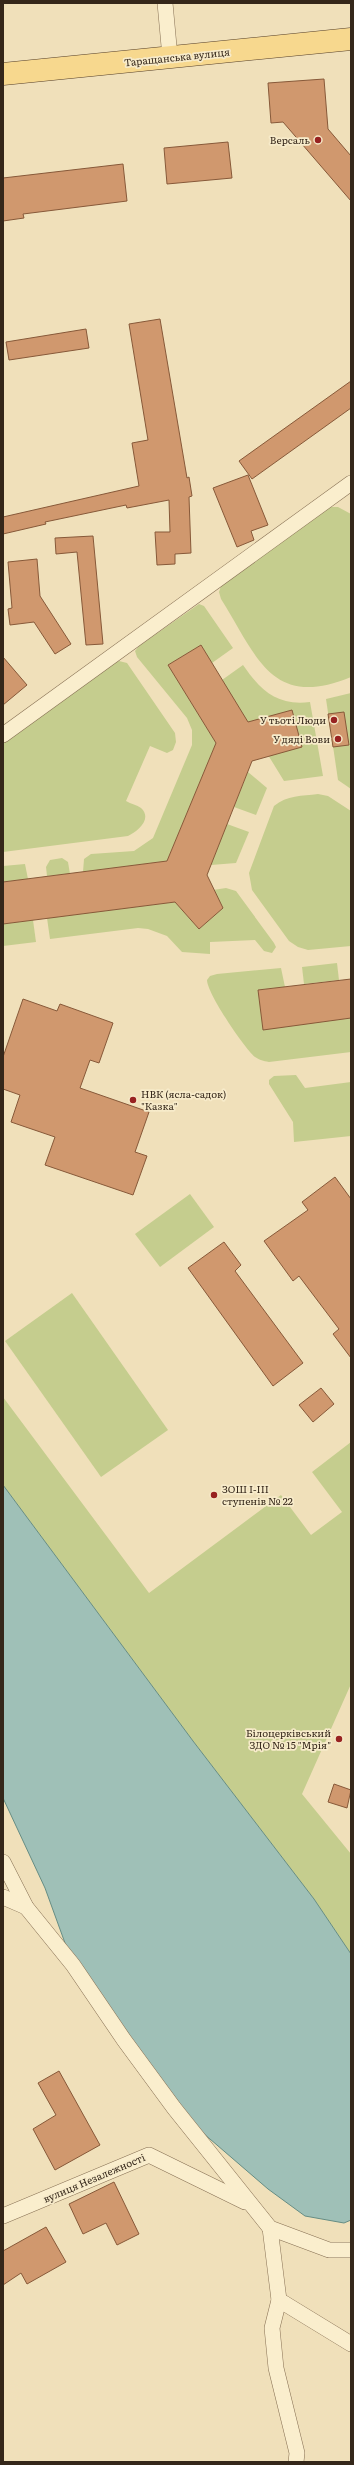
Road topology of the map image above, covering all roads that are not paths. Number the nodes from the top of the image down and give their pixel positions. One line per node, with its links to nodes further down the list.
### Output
1 (165, 3): 3 (street)
2 (351, 39): 3 (main road, Таращанська вулиця)
3 (170, 57): 4 (main road, Таращанська вулиця)
4 (3, 74)
5 (351, 483): 6 (street)
6 (3, 735)
7 (3, 1862): 9 (street)
8 (3, 1897): 9 (street)
9 (26, 1907): 10 (street)
10 (249, 2204): 11 (street, вулиця Незалежності); 12 (street)
11 (3, 2216)
12 (270, 2228): 13 (street); 14 (street)
13 (351, 2250)
14 (278, 2300): 15 (street); 16 (street)
15 (351, 2344)
16 (296, 2462)

